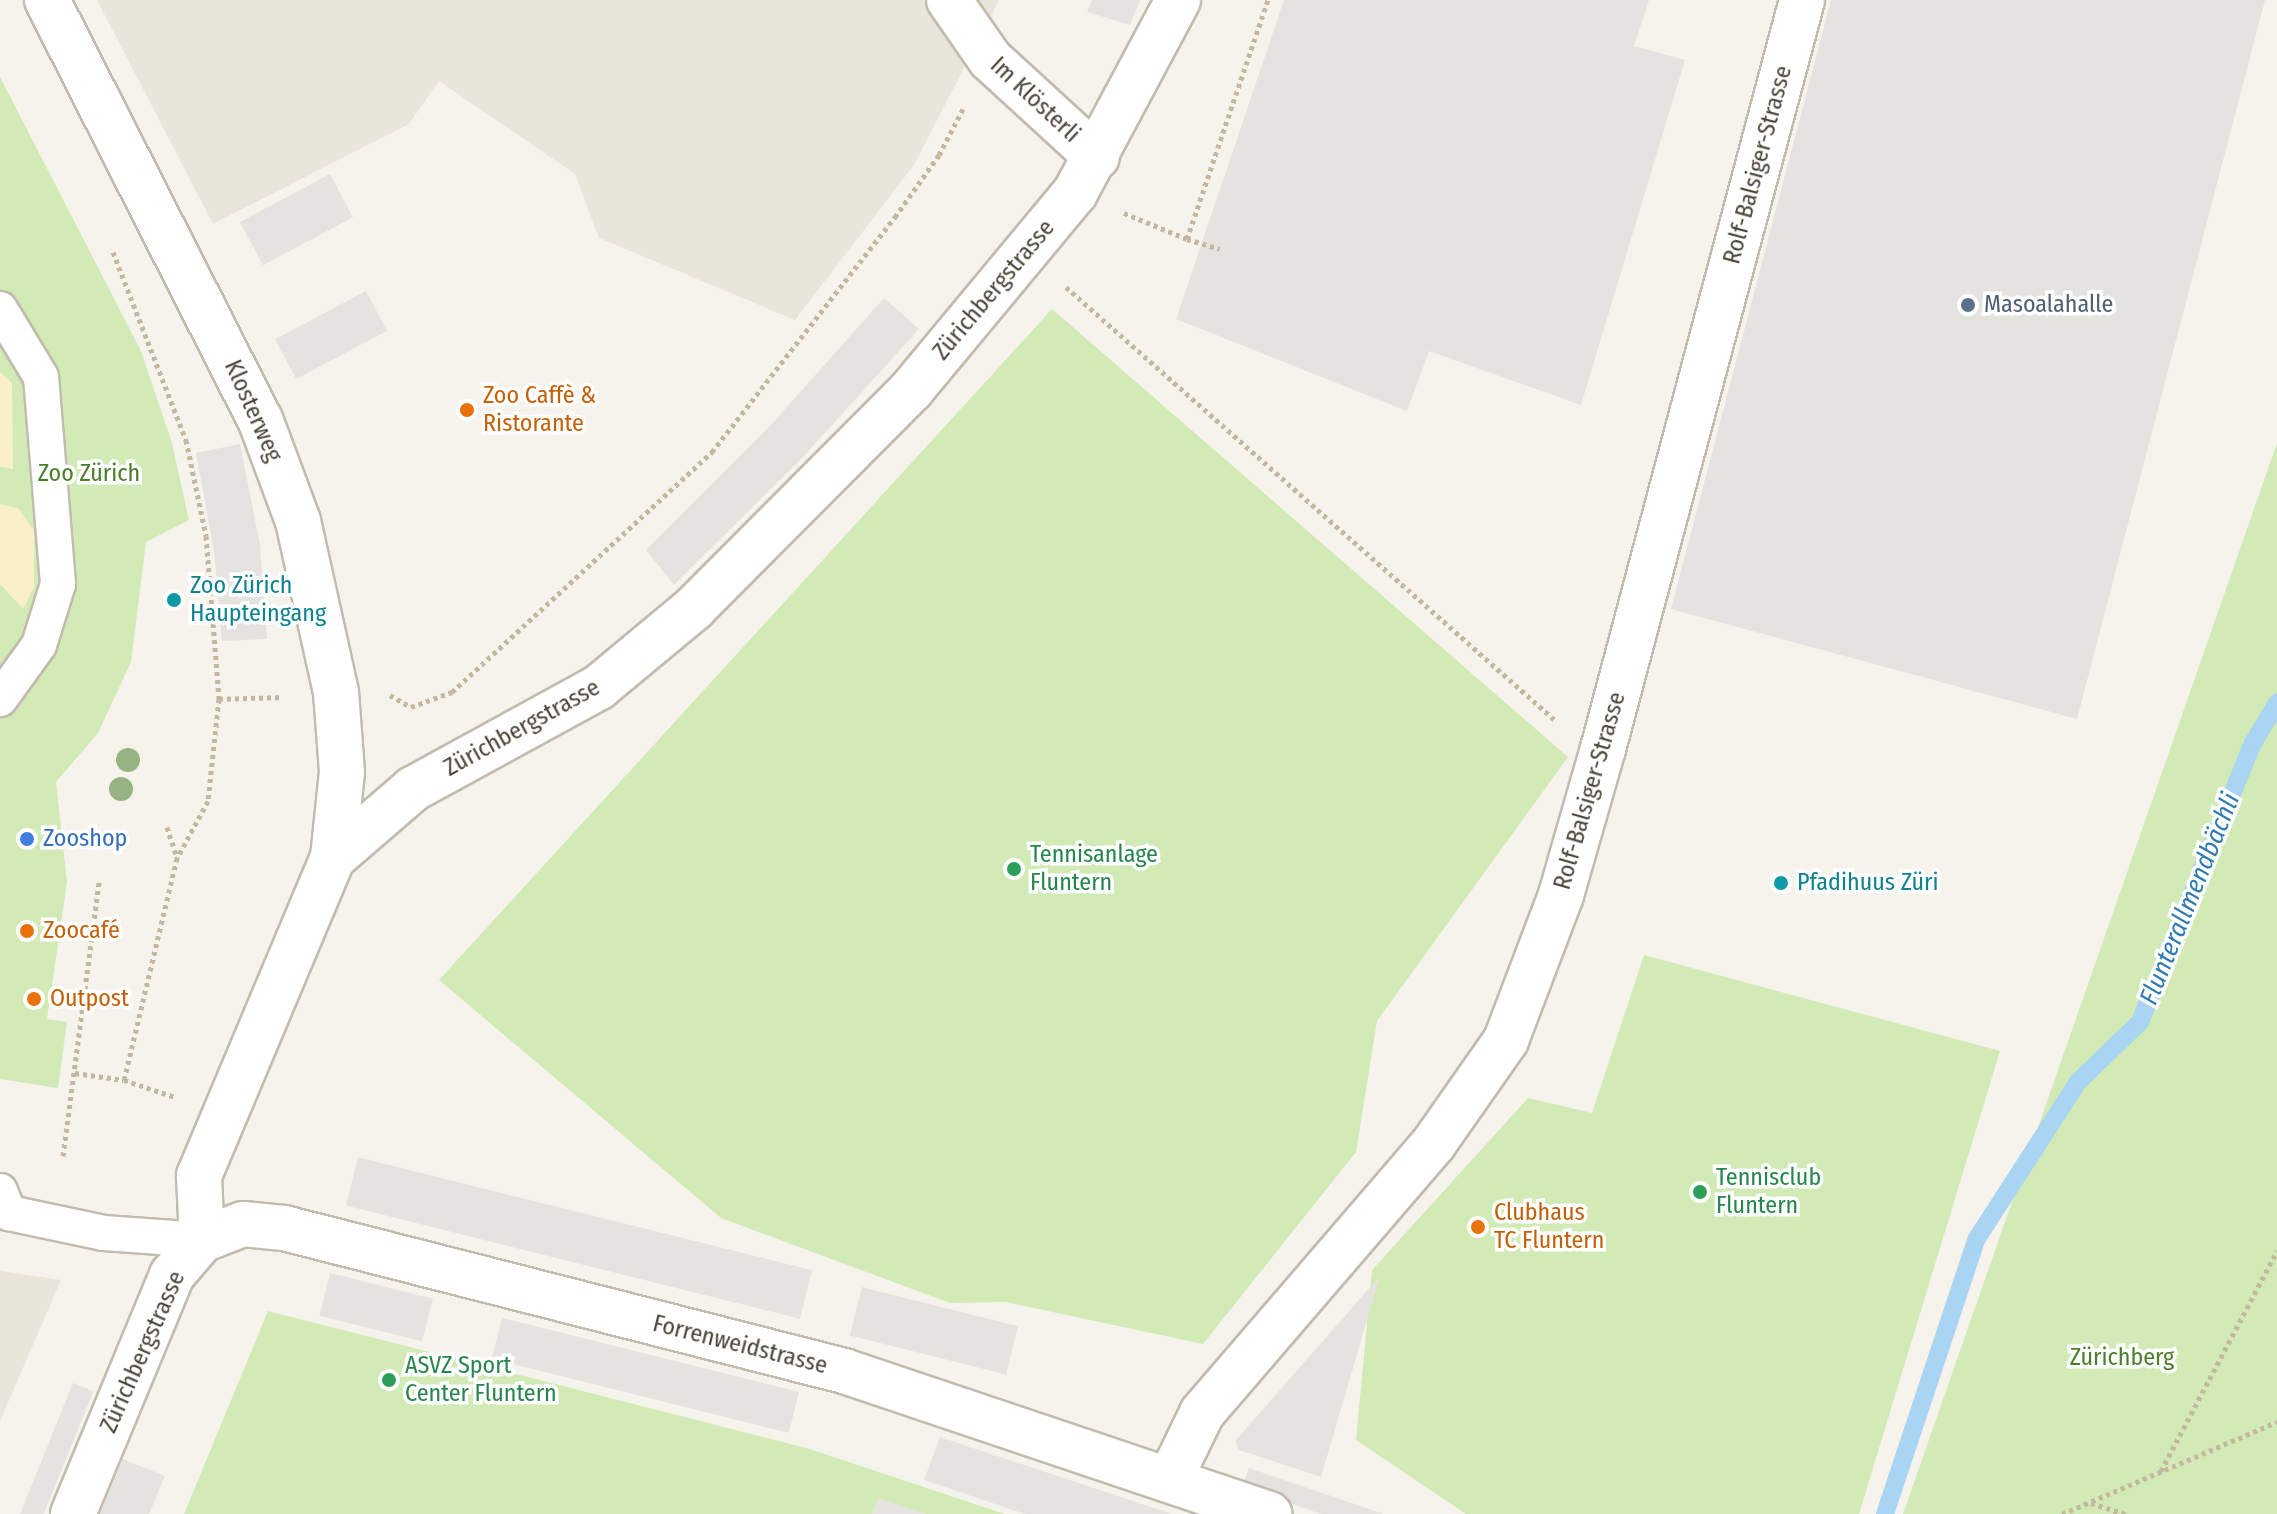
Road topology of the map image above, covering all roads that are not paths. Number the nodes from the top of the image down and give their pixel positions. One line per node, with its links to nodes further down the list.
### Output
1 (47, 0): 8 (street, Klosterweg)
2 (949, 0): 5 (street, Im Klösterli)
3 (1178, 0): 5 (street, Zürichbergstrasse)
4 (1802, 0): 11 (street, Rolf-Balsiger-Strasse)
5 (1086, 175): 8 (street, Zürichbergstrasse)
6 (0, 309): 7 (lane)
7 (0, 699)
8 (333, 858): 10 (street, Zürichbergstrasse)
9 (0, 1191): 10 (lane)
10 (202, 1240): 11 (street, Forrenweidstrasse); 12 (street, Zürichbergstrasse)
11 (1170, 1479): 13 (street, Forrenweidstrasse)
12 (73, 1514)
13 (1270, 1514)

